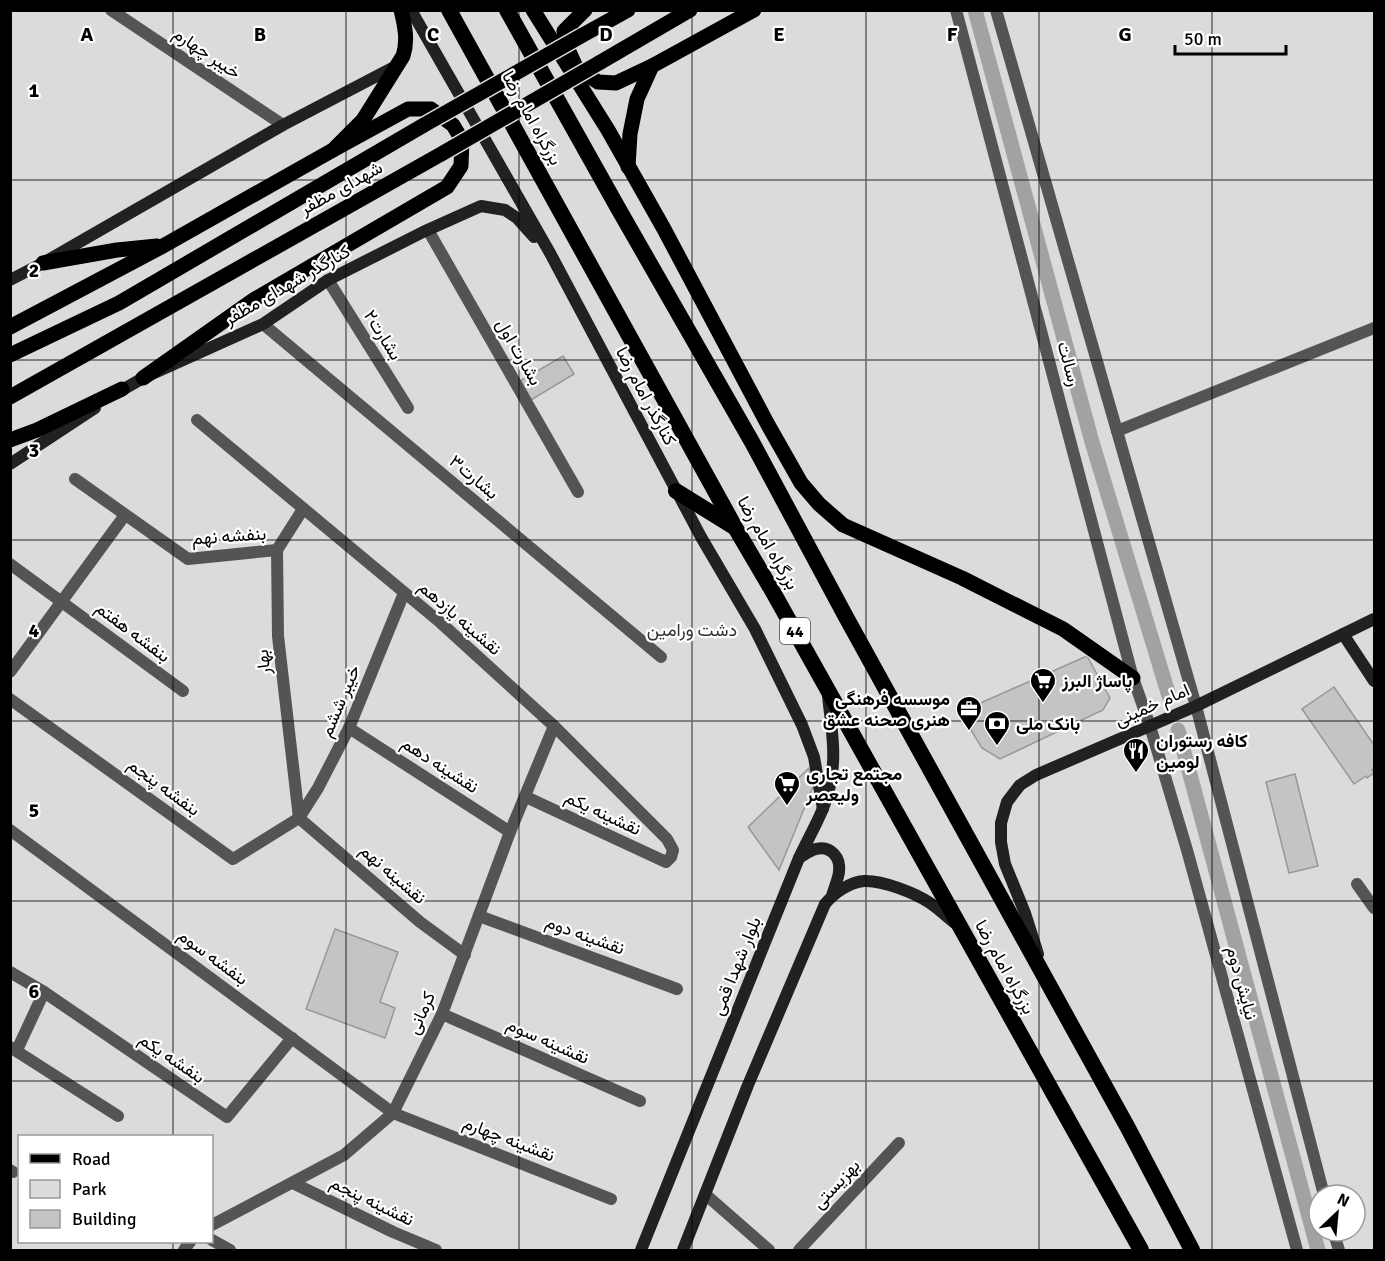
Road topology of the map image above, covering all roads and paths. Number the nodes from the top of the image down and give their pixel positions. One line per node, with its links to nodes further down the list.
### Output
1 (111, 10): 15 (street, خیبر چهارم)
2 (401, 10): 13 (main road)
3 (411, 10): 20 (main road, کنارگذر امام رضا)
4 (449, 10): 41 (highway, بزرگراه امام رضا / 44)
5 (507, 10): 73 (highway, بزرگراه امام رضا)
6 (533, 10): 17 (main road)
7 (585, 10): 14 (main road)
8 (628, 10): 27 (main road, شهدای مظفر, bridge)
9 (690, 10): 30 (main road, شهدای مظفر, bridge)
10 (754, 10): 14 (main road)
11 (956, 10): 50 (street, رسالت)
12 (996, 10): 33 (street, رسالت)
13 (396, 66): 15 (main road); 16 (main road)
14 (652, 66): 17 (main road)
15 (283, 125): 21 (main road)
16 (333, 150): 19 (main road); 28 (main road)
17 (628, 168): 50 (main road)
18 (428, 230): 20 (main road, کنارگذر شهدای مظفر); 23 (main road, کنارگذر شهدای مظفر); 38 (street, بشارت اول)
19 (163, 246): 21 (main road); 25 (main road)
20 (550, 253): 37 (main road, کنارگذر امام رضا)
21 (43, 263): 22 (main road)
22 (10, 280)
23 (328, 280): 24 (main road, کنارگذر شهدای مظفر); 31 (street, بشارت۲)
24 (263, 324): 28 (main road, کنارگذر شهدای مظفر); 48 (street, بشارت۳)
25 (10, 327)
26 (1373, 331): 33 (street)
27 (10, 355)
28 (143, 378): 29 (main road, کنارگذر شهدای مظفر)
29 (122, 389): 34 (main road); 35 (main road, کنارگذر شهدای مظفر)
30 (10, 397)
31 (408, 408)
32 (197, 420): 39 (street, نقشینه یازدهم)
33 (1117, 431): 55 (street, رسالت)
34 (10, 440)
35 (10, 465)
36 (75, 479): 40 (street, بنفشه نهم)
37 (676, 491): 41 (highway); 60 (main road, کنارگذر امام رضا)
38 (578, 492)
39 (303, 509): 42 (street); 44 (street, نقشینه یازدهم)
40 (125, 515): 42 (street, بنفشه نهم); 45 (street)
41 (736, 529): 52 (highway, بزرگراه امام رضا / 44)
42 (278, 550): 61 (street, بهار)
43 (10, 564): 45 (street, بنفشه هفتم)
44 (404, 593): 56 (street, نقشینه یازدهم); 58 (street, خیبر ششم)
45 (62, 602): 49 (street); 53 (street, بنفشه هفتم)
46 (1372, 624): 47 (main road, امام خمینی)
47 (1342, 634): 51 (main road); 55 (main road, امام خمینی)
48 (661, 657)
49 (10, 672)
50 (1133, 678): 57 (street, رسالت)
51 (1374, 681)
52 (827, 689): 60 (main road, بلوار شهدا قمی); 70 (highway, بزرگراه امام رضا / 44)
53 (183, 691)
54 (10, 699): 61 (street, بنفشه پنجم)
55 (1196, 706): 57 (main road, امام خمینی); 84 (street, نیایش دوم)
56 (554, 726): 59 (street, کرمانی); 65 (street, نقشینه یازدهم)
57 (1150, 726): 73 (main road, امام خمینی); 97 (street, نیایش دوم)
58 (349, 728): 61 (street, خیبر ششم); 63 (street, نقشینه دهم)
59 (526, 797): 63 (street, کرمانی); 65 (street, نقشینه یکم)
60 (823, 809): 64 (main road, بلوار شهدا قمی)
61 (299, 818): 71 (street, نقشینه نهم)
62 (10, 830): 77 (street, بنفشه سوم)
63 (510, 832): 69 (street, کرمانی)
64 (799, 858): 67 (main road); 91 (main road, بلوار شهدا قمی)
65 (666, 862)
66 (1357, 884): 68 (street)
67 (832, 896): 70 (main road); 85 (main road)
68 (1374, 908)
69 (479, 916): 71 (street, کرمانی); 74 (street, نقشینه دوم)
70 (962, 929): 95 (highway, بزرگراه امام رضا / 44)
71 (465, 955): 76 (street, کرمانی)
72 (10, 972): 75 (street, بنفشه یکم)
73 (1046, 978): 96 (highway, بزرگراه امام رضا)
74 (677, 989)
75 (44, 992): 77 (street, بنفشه یکم); 78 (street)
76 (442, 1014): 79 (street, نقشینه سوم); 80 (street, کرمانی)
77 (292, 1038): 80 (street, بنفشه سوم)
78 (14, 1048): 81 (street)
79 (640, 1101)
80 (393, 1113): 83 (street, کرمانی); 86 (street, نقشینه چهارم)
81 (118, 1116)
82 (899, 1143): 94 (street, بهزیستی)
83 (293, 1183): 87 (street, کرمانی); 90 (street, نقشینه پنجم)
84 (1321, 1183)
85 (705, 1194): 92 (main road); 93 (street)
86 (611, 1199)
87 (213, 1224)
88 (213, 1241): 89 (street)
89 (230, 1251)
90 (436, 1251)
91 (641, 1251)
92 (683, 1251)
93 (769, 1251)
94 (799, 1251)
95 (1141, 1251)
96 (1192, 1251)
97 (1297, 1251)

